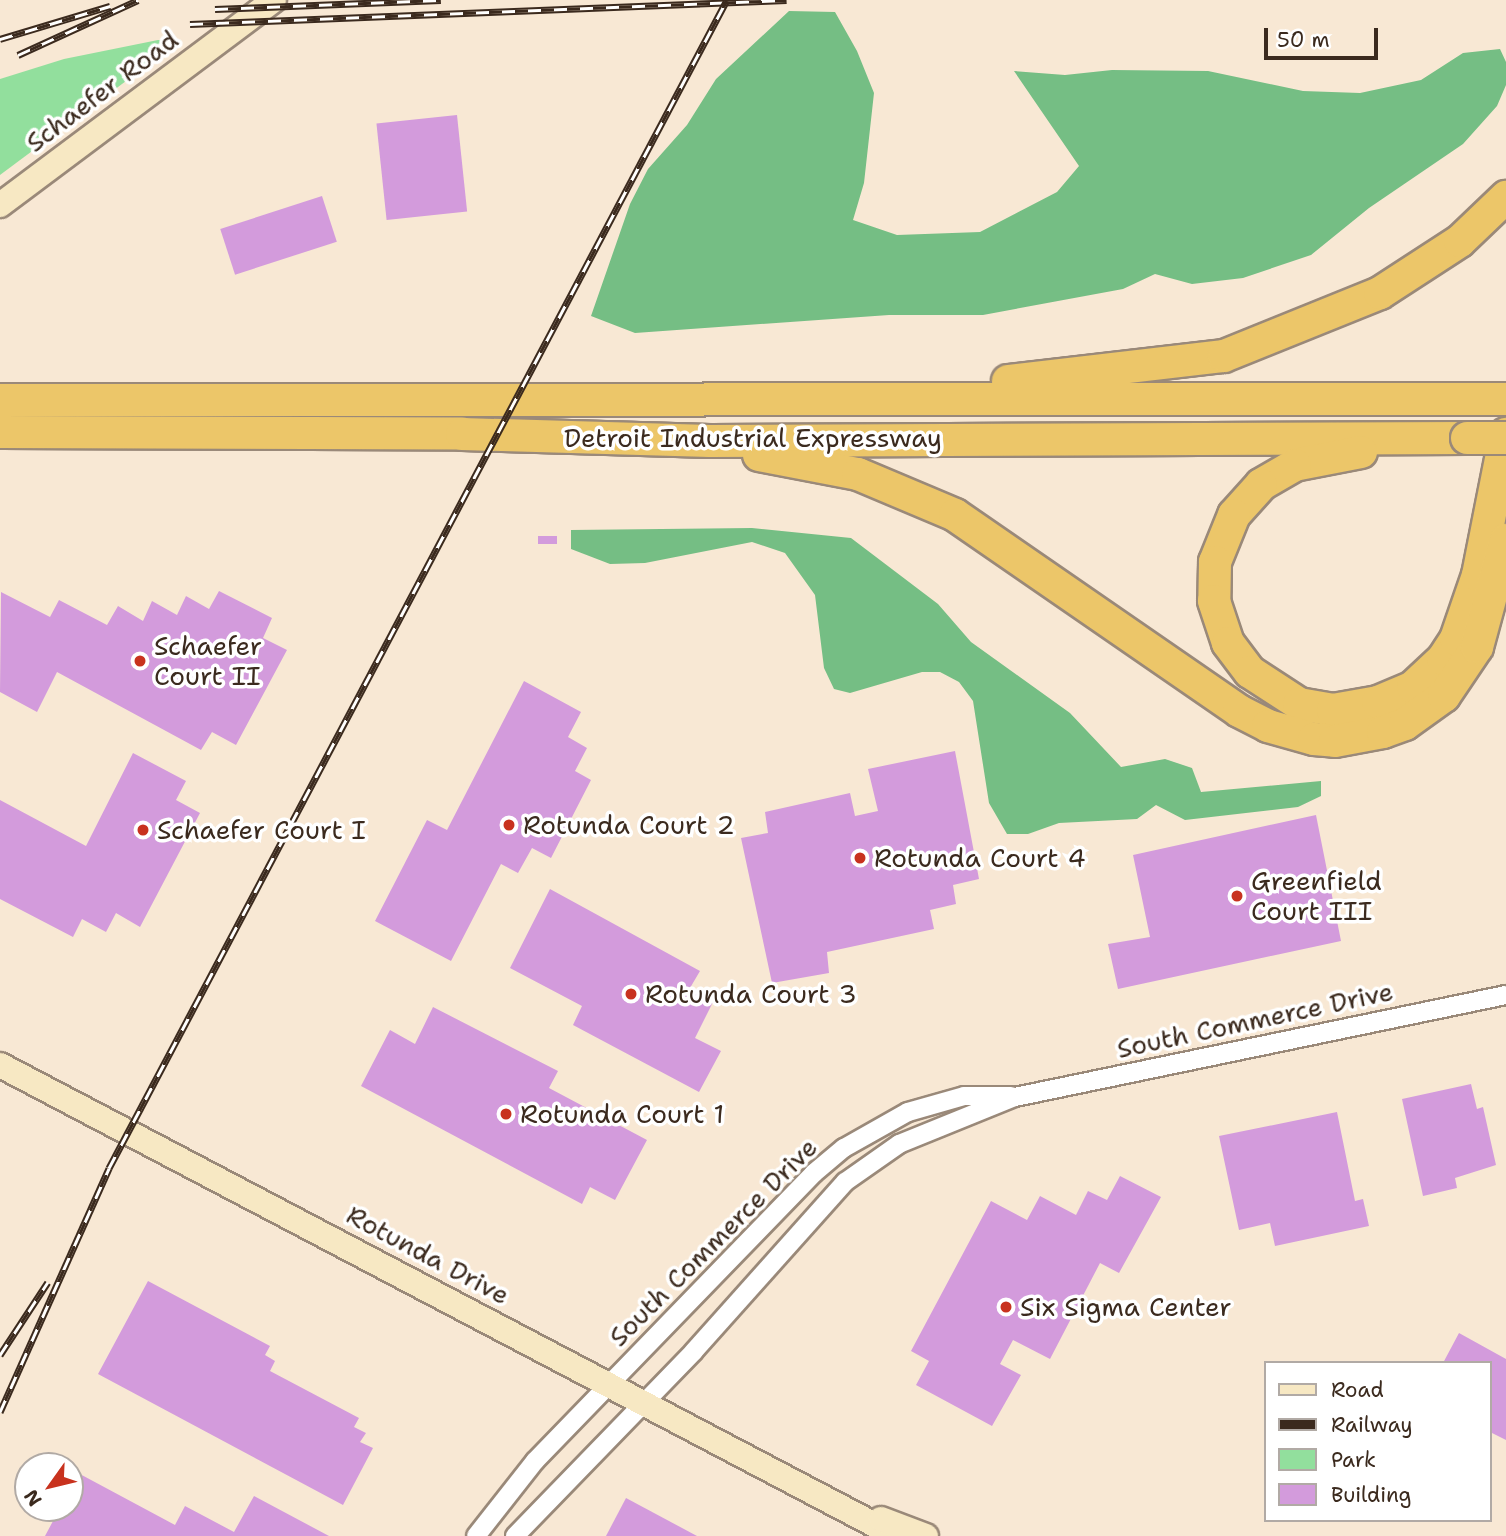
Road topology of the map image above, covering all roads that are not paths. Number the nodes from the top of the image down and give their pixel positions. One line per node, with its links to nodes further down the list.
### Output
1 (274, 0): 3 (main road, Schaefer Road)
2 (1506, 197): 4 (highway)
3 (0, 205)
4 (858, 397): 5 (highway, Detroit Industrial Expressway); 6 (highway, Detroit Industrial Expressway)
5 (1506, 399)
6 (0, 400)
7 (0, 432): 10 (highway, Detroit Industrial Expressway)
8 (1506, 436): 9 (highway, Detroit Industrial Expressway, bridge); 9 (highway)
9 (1459, 438): 10 (highway, Detroit Industrial Expressway)
10 (710, 440): 11 (highway)
11 (1506, 540)
12 (1506, 995): 14 (street, South Commerce Drive)
13 (0, 1065): 15 (main road, Rotunda Drive)
14 (1016, 1097): 15 (street, South Commerce Drive); 16 (street, South Commerce Drive)
15 (609, 1384): 16 (main road, Rotunda Drive); 19 (street, South Commerce Drive)
16 (643, 1402): 17 (main road, Rotunda Drive); 20 (street, South Commerce Drive)
17 (827, 1500): 18 (main road, Rotunda Drive); 21 (main road); 22 (main road, Rotunda Drive)
18 (924, 1535): 23 (main road, Rotunda Drive)
19 (477, 1536)
20 (515, 1536)
21 (880, 1536)
22 (896, 1536)
23 (948, 1536)

